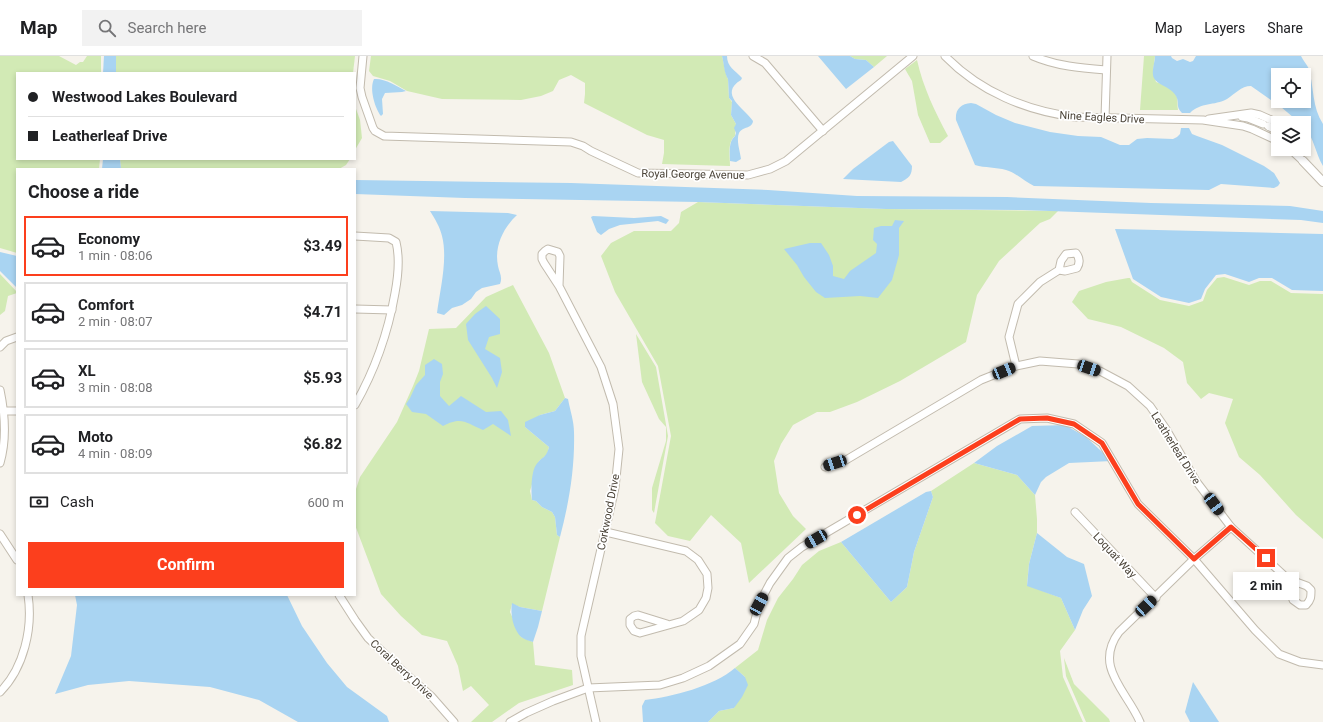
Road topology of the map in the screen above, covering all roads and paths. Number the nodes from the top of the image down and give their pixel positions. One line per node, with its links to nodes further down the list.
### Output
1 (363, 56): 13 (street, Royal George Avenue)
2 (753, 56): 13 (street)
3 (913, 56): 13 (street, Royal George Avenue)
4 (945, 56): 9 (street, Nine Eagles Drive)
5 (1032, 56): 7 (street)
6 (1107, 56): 7 (street)
7 (1106, 70): 9 (street)
8 (1234, 115): 10 (street, Nine Eagles Drive); 11 (street, Nine Eagles Drive); 12 (street, Nine Eagles Drive)
9 (1105, 118): 10 (street, Nine Eagles Drive)
10 (1203, 120): 14 (street, Nine Eagles Drive)
11 (1271, 120)
12 (1271, 128)
13 (823, 131)
14 (1271, 138)
15 (1298, 156): 17 (street)
16 (1300, 156): 17 (street)
17 (1303, 161): 18 (street)
18 (1323, 182)
19 (356, 236): 23 (street)
20 (1059, 270): 26 (street)
21 (559, 286): 21 (street, Corkwood Drive); 35 (street, Corkwood Drive)
22 (356, 308): 23 (street)
23 (392, 310): 28 (street)
24 (16, 337): 25 (street)
25 (0, 347)
26 (1016, 366): 32 (street, Leatherleaf Drive); 34 (street, Leatherleaf Drive)
27 (0, 390): 29 (street)
28 (356, 403)
29 (4, 411): 30 (street); 31 (street)
30 (16, 411)
31 (0, 463)
32 (825, 467)
33 (1075, 512): 42 (street, Loquat Way)
34 (1231, 527): 38 (street); 39 (street, Leatherleaf Drive)
35 (606, 532): 43 (street); 45 (street, Corkwood Drive)
36 (0, 534): 37 (street)
37 (16, 558)
38 (1194, 559): 42 (street); 44 (street); 45 (street)
39 (1288, 579)
40 (28, 596): 46 (street)
41 (340, 596): 47 (street, Coral Berry Drive)
42 (1156, 598): 50 (street)
43 (667, 624): 43 (street)
44 (1323, 665)
45 (588, 688): 48 (street); 49 (street, Corkwood Drive)
46 (0, 692)
47 (454, 722)
48 (510, 722)
49 (596, 722)
50 (1140, 722)

